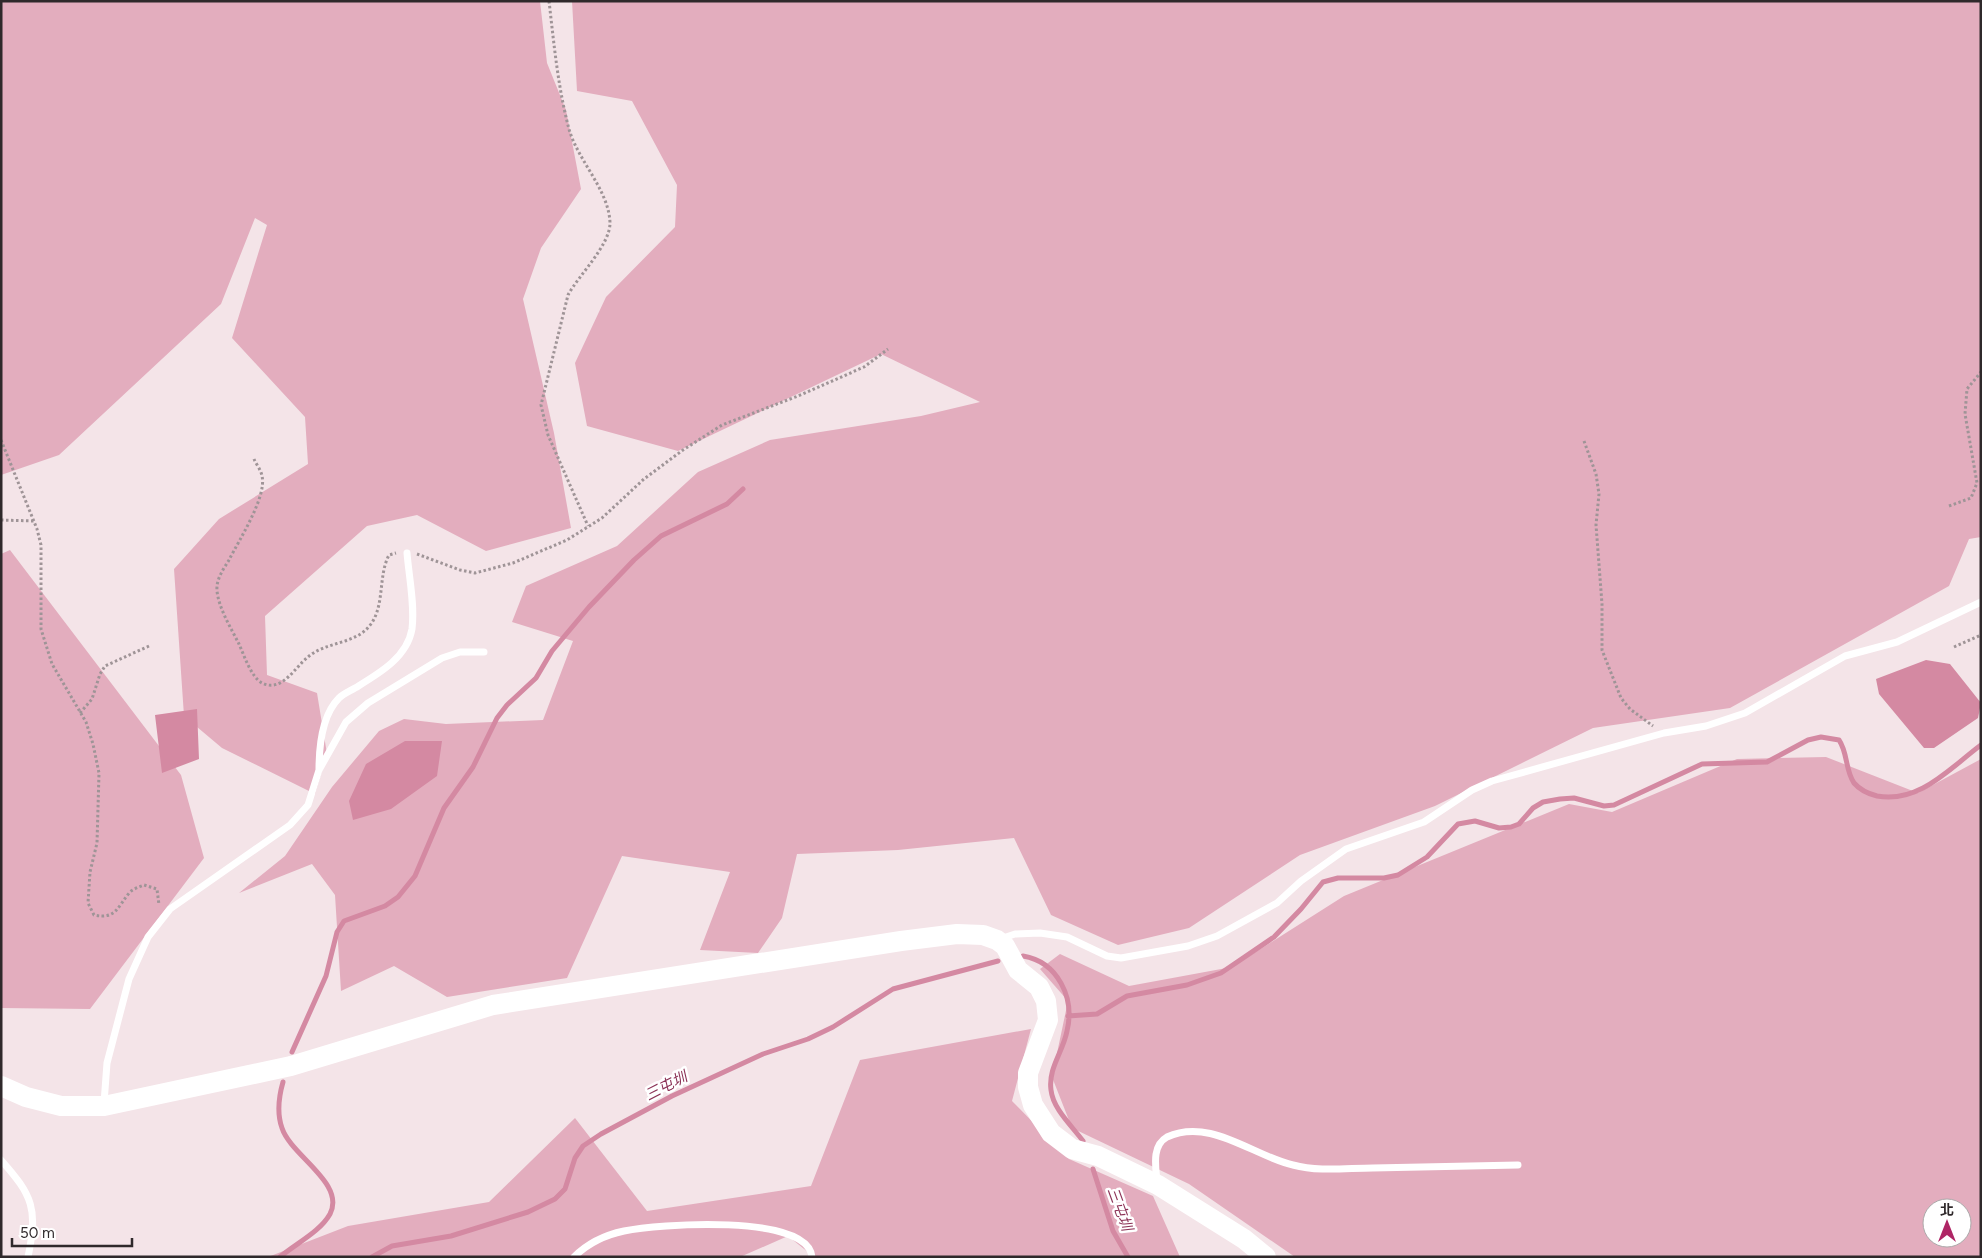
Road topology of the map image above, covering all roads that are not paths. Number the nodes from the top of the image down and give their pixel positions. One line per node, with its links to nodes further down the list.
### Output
1 (407, 553): 4 (lane)
2 (1981, 602): 5 (lane)
3 (484, 652): 4 (lane)
4 (319, 770): 7 (lane)
5 (997, 940): 7 (street); 10 (street)
6 (1, 1086): 7 (street)
7 (104, 1106)
8 (1, 1160): 11 (lane)
9 (1518, 1165): 10 (lane)
10 (1158, 1185): 14 (street)
11 (28, 1257)
12 (574, 1257): 13 (lane)
13 (812, 1257)
14 (1266, 1257)

